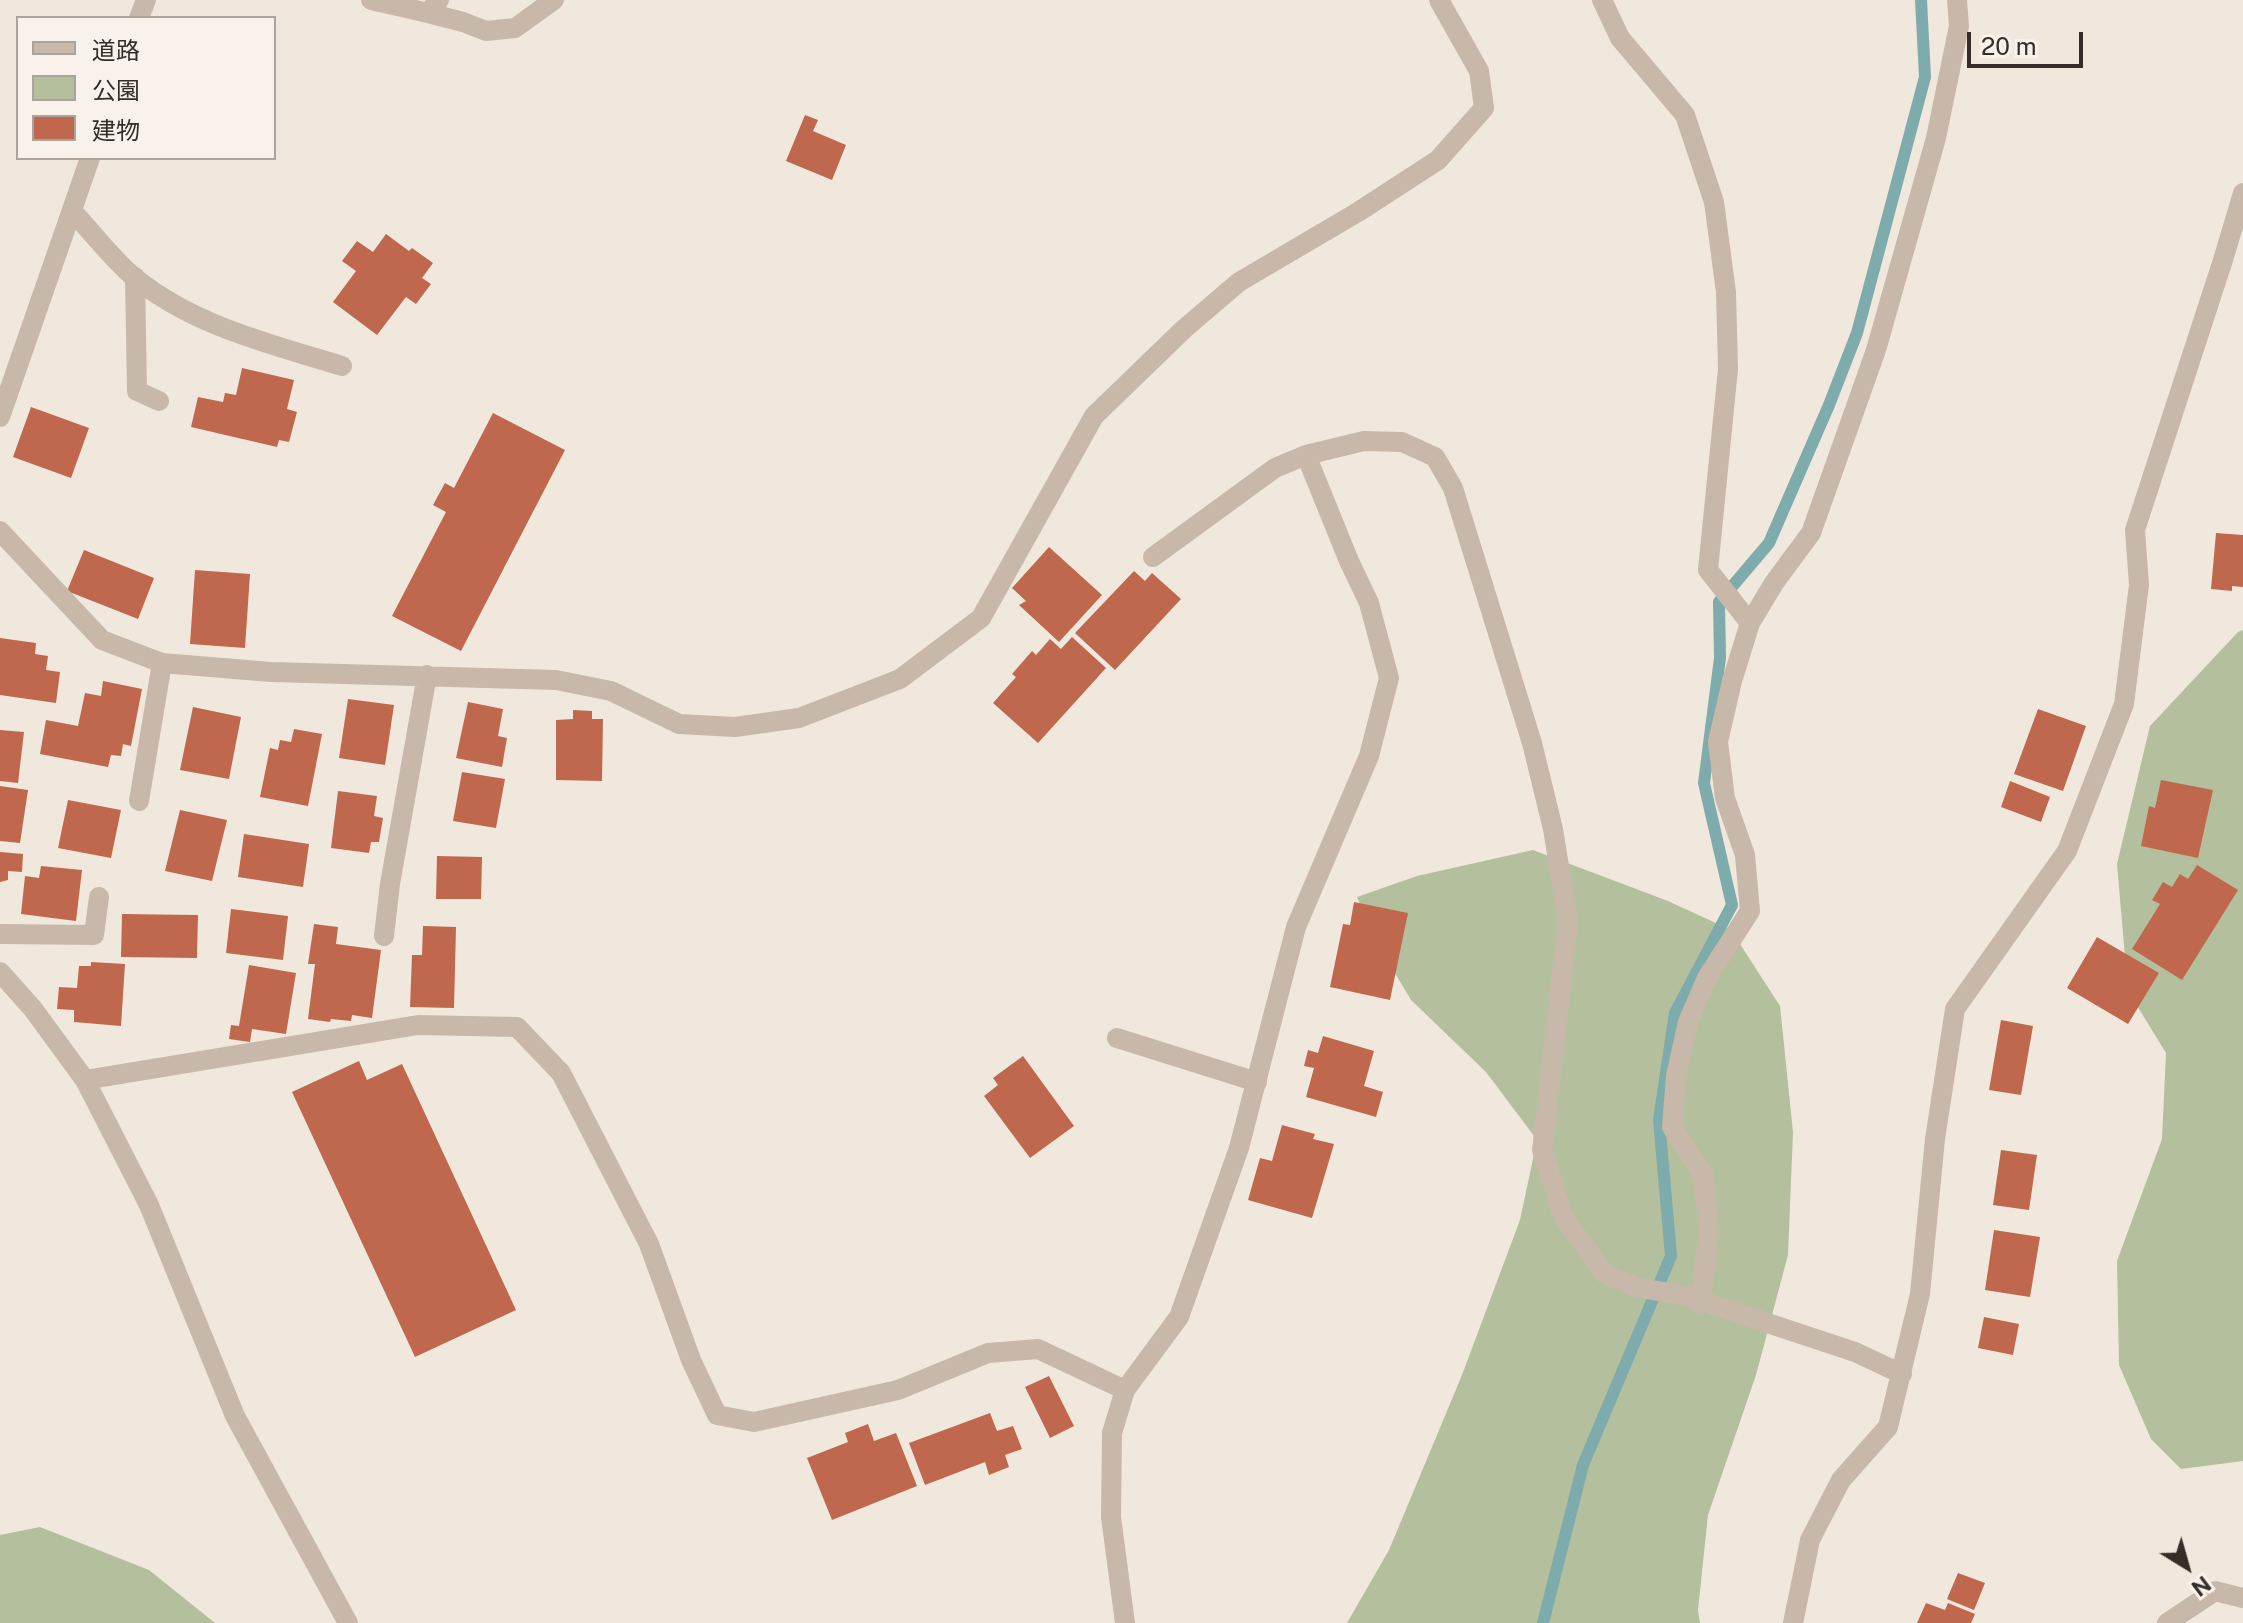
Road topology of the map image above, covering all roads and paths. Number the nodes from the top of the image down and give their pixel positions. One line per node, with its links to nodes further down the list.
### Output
1 (371, 0): 6 (street)
2 (554, 0): 6 (street)
3 (1439, 0): 19 (street)
4 (1602, 0): 17 (street)
5 (1957, 0): 17 (street)
6 (433, 6)
7 (89, 160): 9 (street)
8 (2243, 193): 29 (street)
9 (72, 211): 10 (street); 13 (street)
10 (135, 277): 11 (street); 12 (street)
11 (342, 366)
12 (159, 401)
13 (0, 417)
14 (1306, 455): 16 (street); 27 (street); 28 (street)
15 (0, 531): 18 (street)
16 (1153, 557)
17 (1746, 618): 28 (street)
18 (162, 663): 19 (street); 20 (street)
19 (427, 675): 23 (street)
20 (139, 801)
21 (99, 897): 22 (street)
22 (0, 934)
23 (384, 936)
24 (0, 972): 26 (street)
25 (1117, 1038): 27 (street)
26 (85, 1080): 30 (street); 32 (street)
27 (1257, 1082): 30 (street)
28 (1693, 1300): 29 (street)
29 (1902, 1374): 34 (street)
30 (1125, 1390): 33 (street)
31 (2243, 1598): 35 (street)
32 (348, 1623)
33 (1125, 1623)
34 (1793, 1623)
35 (2167, 1623)

